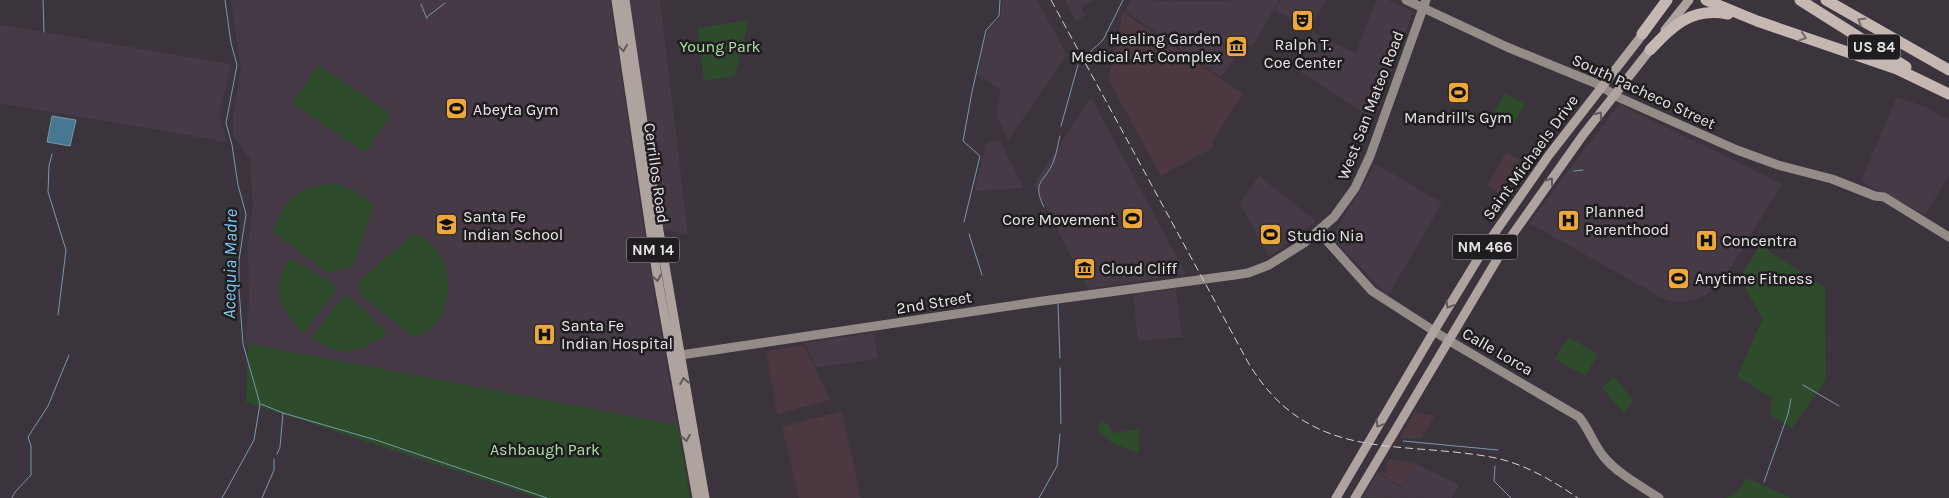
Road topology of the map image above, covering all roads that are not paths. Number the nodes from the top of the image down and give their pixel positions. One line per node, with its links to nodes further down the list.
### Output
1 (616, 0): 23 (main road, Cerrillos Road / NM 14, one-way to 23)
2 (625, 0): 23 (main road, Cerrillos Road / NM 14)
3 (1406, 0): 10 (street, South Pacheco Street)
4 (1667, 0): 12 (highway)
5 (1672, 0): 12 (main road, Saint Michaels Drive / NM 466)
6 (1689, 0): 13 (main road, Saint Michaels Drive / NM 466)
7 (1706, 0): 11 (highway)
8 (1800, 0): 16 (highway, US 84)
9 (1826, 0): 14 (highway, US 84, one-way to 9)
10 (1425, 4): 15 (street, South Pacheco Street); 18 (street, West San Mateo Road)
11 (1756, 22): 13 (highway); 16 (highway, one-way to 16)
12 (1642, 34): 15 (main road, Saint Michaels Drive / NM 466)
13 (1650, 50): 17 (main road, Saint Michaels Drive / NM 466)
14 (1949, 70)
15 (1601, 87): 17 (street, South Pacheco Street); 21 (main road, Saint Michaels Drive / NM 466, one-way to 21)
16 (1949, 93)
17 (1614, 95): 19 (street, South Pacheco Street); 22 (main road, Saint Michaels Drive / NM 466, one-way to 17)
18 (1319, 232): 20 (street, West San Mateo Road); 21 (street, Calle Lorca)
19 (1949, 237)
20 (1202, 279): 23 (street, 2nd Street)
21 (1434, 330): 22 (street, Calle Lorca); 26 (main road, Saint Michaels Drive / NM 466, one-way to 26)
22 (1448, 340): 27 (main road, Saint Michaels Drive / NM 466); 28 (street, Calle Lorca)
23 (675, 356): 24 (main road, Cerrillos Road / NM 14, one-way to 24); 25 (main road, Cerrillos Road / NM 14, one-way to 23)
24 (697, 498)
25 (705, 498)
26 (1336, 498)
27 (1355, 498)
28 (1659, 498)

